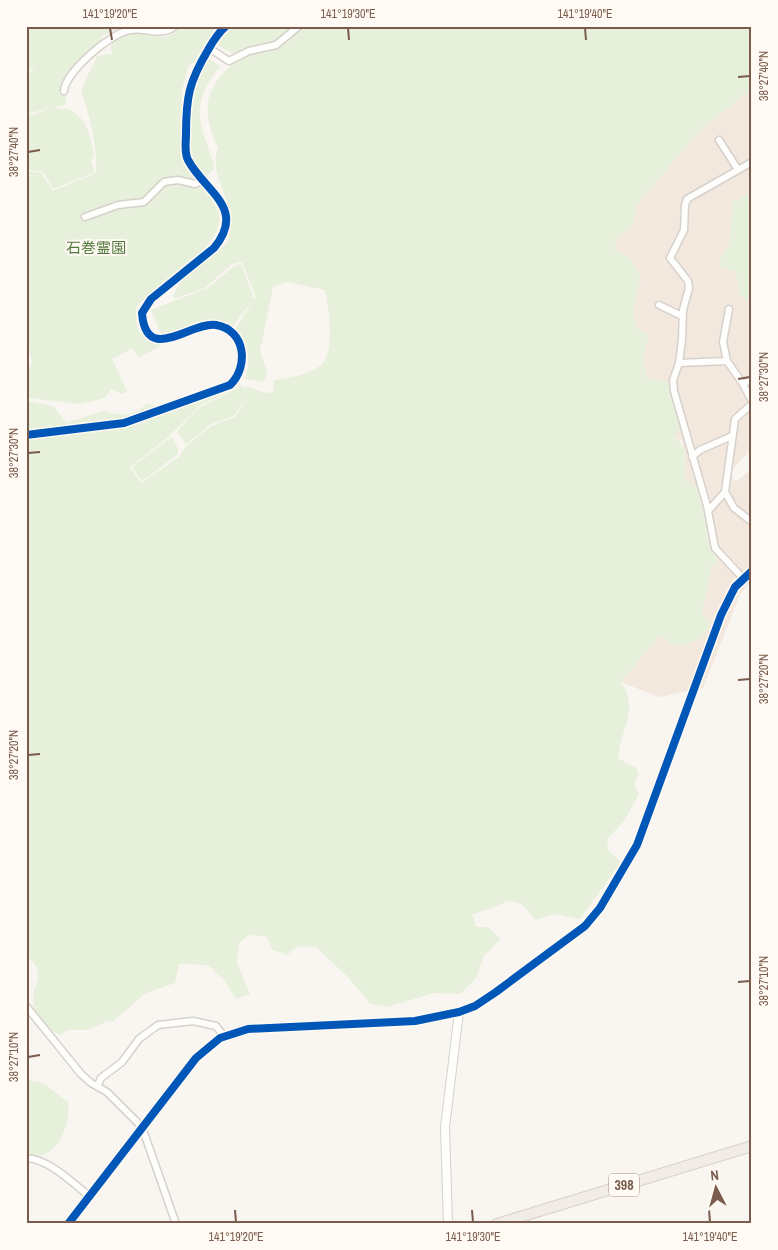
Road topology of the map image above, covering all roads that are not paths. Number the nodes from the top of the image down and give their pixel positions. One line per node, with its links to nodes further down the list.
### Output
1 (175, 26): 5 (street)
2 (226, 26): 4 (street)
3 (299, 26): 4 (street)
4 (209, 48): 9 (street)
5 (64, 91)
6 (719, 140): 8 (street)
7 (752, 162): 8 (street)
8 (737, 168): 13 (street)
9 (204, 180): 10 (street); 19 (street)
10 (85, 217)
11 (659, 305): 13 (street)
12 (729, 309): 14 (street)
13 (682, 316): 15 (street)
14 (726, 361): 15 (street); 17 (street)
15 (679, 363): 21 (street)
16 (752, 379): 17 (street)
17 (743, 384): 18 (street)
18 (752, 403): 20 (street)
19 (26, 435)
20 (732, 436): 21 (street); 22 (street)
21 (692, 457): 23 (street)
22 (725, 492): 23 (street); 24 (street)
23 (708, 511): 26 (street)
24 (752, 522)
25 (752, 571): 28 (street)
26 (739, 574)
27 (26, 1006): 30 (street)
28 (459, 1012): 29 (street); 37 (street)
29 (224, 1036): 30 (street); 31 (street)
30 (98, 1085): 31 (street)
31 (142, 1127): 34 (street); 36 (street)
32 (752, 1146): 38 (highway, 398)
33 (26, 1158): 34 (street)
34 (89, 1196): 35 (street)
35 (68, 1224)
36 (176, 1224)
37 (448, 1224)
38 (497, 1224)

